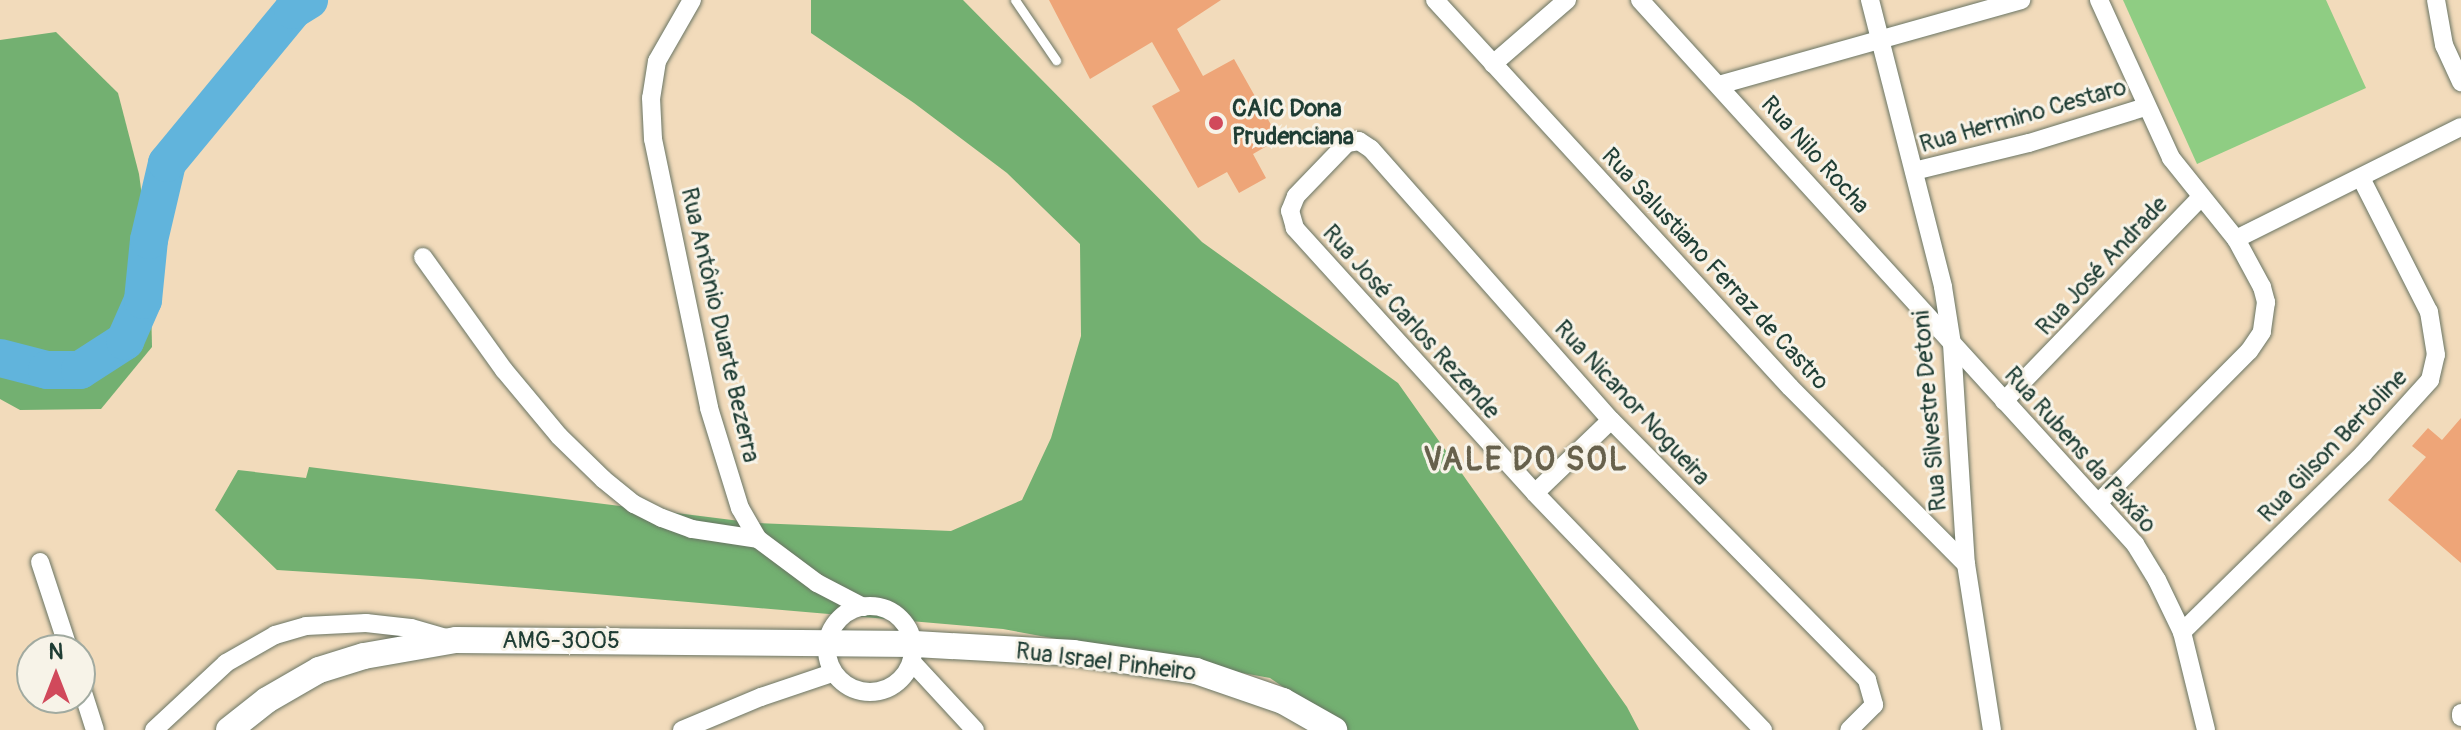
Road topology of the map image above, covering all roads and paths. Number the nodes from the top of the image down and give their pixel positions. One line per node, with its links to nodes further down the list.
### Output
1 (692, 0): 28 (street, Rua Antônio Duarte Bezerra)
2 (1015, 0): 11 (lane)
3 (1435, 0): 12 (street, Rua Salustiano Ferraz de Castro)
4 (1567, 0): 12 (street)
5 (1640, 0): 14 (street, Rua Nilo Rocha)
6 (1870, 0): 10 (street, Rua Silvestre Detoni)
7 (2021, 0): 10 (street)
8 (2099, 0): 15 (street)
9 (2436, 0): 13 (street)
10 (1880, 41): 14 (street); 18 (street, Rua Silvestre Detoni)
11 (1056, 60)
12 (1493, 64): 30 (street, Rua Salustiano Ferraz de Castro)
13 (2461, 82)
14 (1719, 85): 23 (street, Rua Nilo Rocha)
15 (2145, 107): 18 (street, Rua Hermino Cestaro); 20 (street)
16 (2461, 127): 19 (street)
17 (1347, 143): 25 (street, Rua Nicanor Nogueira); 26 (street, Rua José Carlos Rezende)
18 (1914, 171): 23 (street, Rua Silvestre Detoni)
19 (2361, 178): 21 (street); 32 (street, Rua Gilson Bertoline)
20 (2200, 198): 21 (street); 24 (street, Rua José Andrade)
21 (2236, 239): 27 (street)
22 (423, 257): 28 (street)
23 (1952, 344): 24 (street, Rua Rubens da Paixão); 30 (street, Rua Silvestre Detoni)
24 (2004, 401): 27 (street, Rua Rubens da Paixão)
25 (1611, 420): 26 (street); 44 (street, Rua Nicanor Nogueira)
26 (1535, 493): 43 (street, Rua José Carlos Rezende)
27 (2100, 501): 32 (street, Rua Rubens da Paixão)
28 (758, 539): 31 (street, Rua Antônio Duarte Bezerra)
29 (40, 562): 33 (street)
30 (1966, 564): 45 (street, Rua Silvestre Detoni)
31 (863, 607): 35 (street); 36 (street, Rua Antônio Duarte Bezerra)
32 (2182, 632): 46 (street, Rua Rubens da Paixão)
33 (64, 634)
34 (456, 640): 35 (main road, AMG-3005); 38 (street); 39 (main road, AMG-3005)
35 (826, 643): 36 (main road, AMG-3005); 37 (street)
36 (914, 653): 37 (street); 41 (street, Rua Antônio Duarte Bezerra); 42 (main road, Rua Israel Pinheiro)
37 (832, 673): 40 (street)
38 (154, 730)
39 (229, 730)
40 (682, 730)
41 (975, 730)
42 (1334, 730)
43 (1763, 730)
44 (1849, 730)
45 (1992, 730)
46 (2206, 730)

